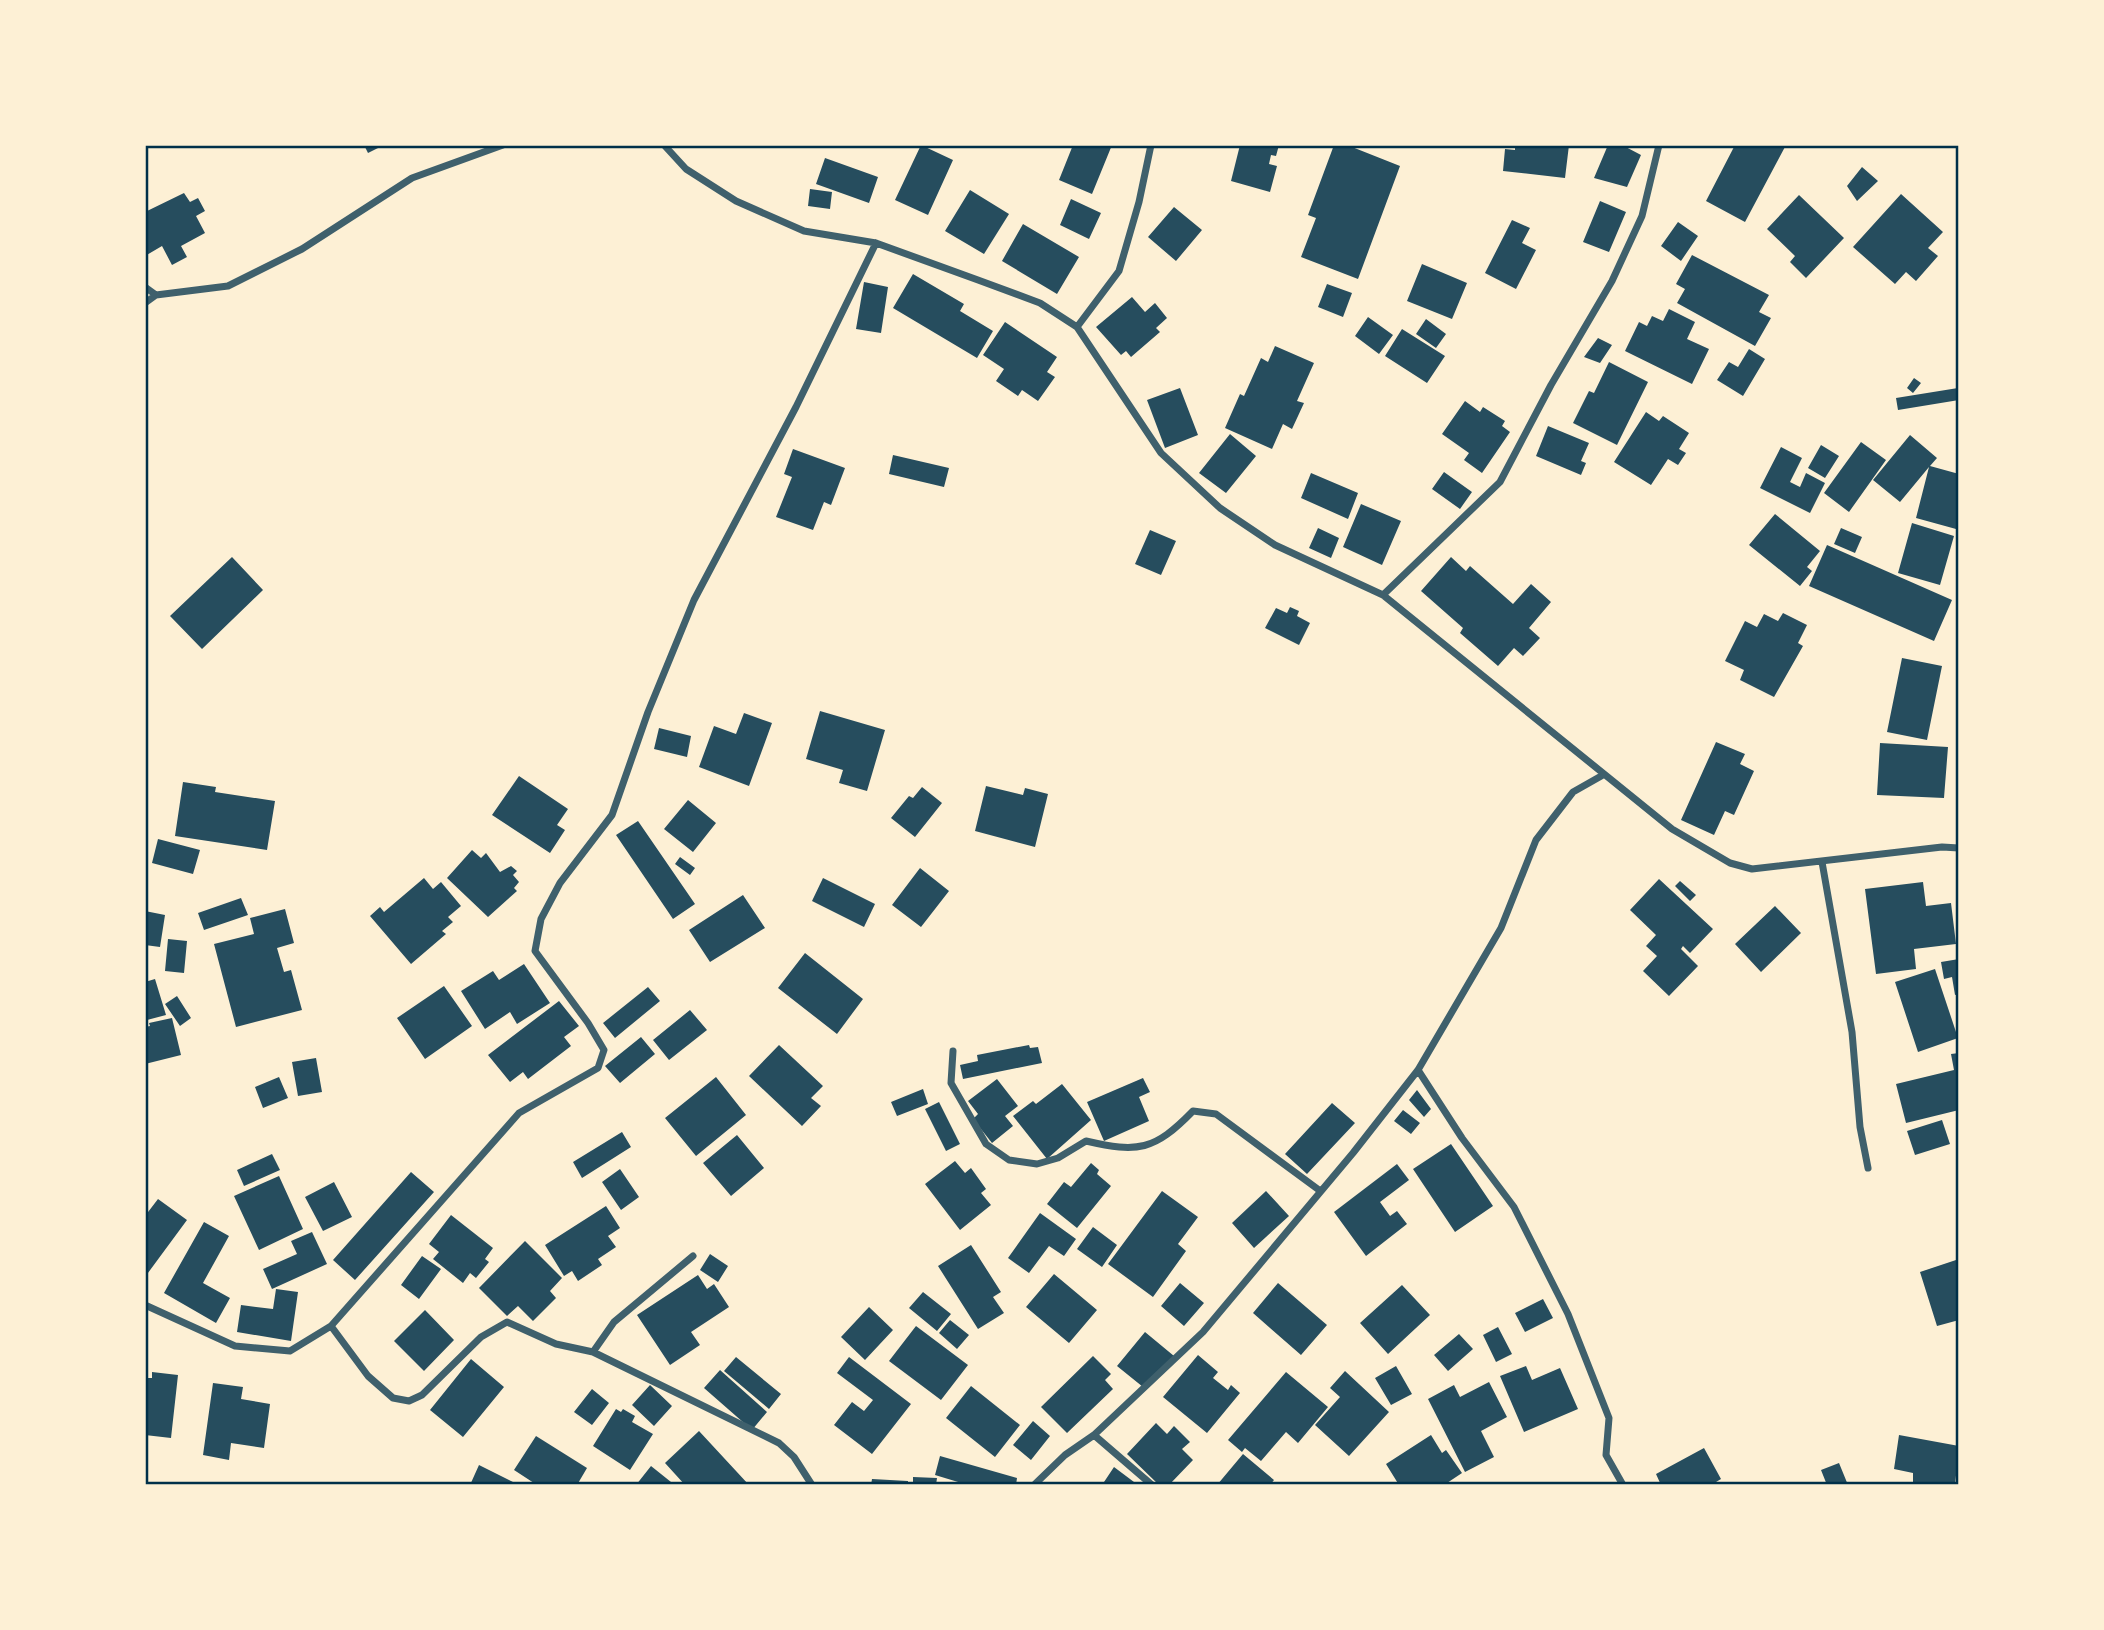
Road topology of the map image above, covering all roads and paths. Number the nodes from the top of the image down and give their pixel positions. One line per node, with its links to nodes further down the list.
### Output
1 (503, 145): 7 (street)
2 (664, 145): 5 (street)
3 (1151, 145): 9 (street)
4 (1659, 145): 10 (street)
5 (876, 243): 9 (street); 20 (street)
6 (145, 287): 7 (street)
7 (156, 295): 8 (street)
8 (145, 303)
9 (1077, 327): 10 (street)
10 (1382, 595): 11 (street)
11 (1603, 775): 13 (street); 15 (street)
12 (1959, 848): 13 (street)
13 (1822, 862): 16 (street)
14 (953, 1051): 17 (street)
15 (1418, 1070): 17 (street); 26 (street)
16 (1868, 1168)
17 (1319, 1191): 22 (street)
18 (693, 1256): 21 (street)
19 (145, 1305): 20 (street)
20 (331, 1326): 21 (street)
21 (593, 1352): 23 (street)
22 (1094, 1434): 24 (street); 25 (street)
23 (812, 1485)
24 (1034, 1485)
25 (1152, 1485)
26 (1623, 1485)

